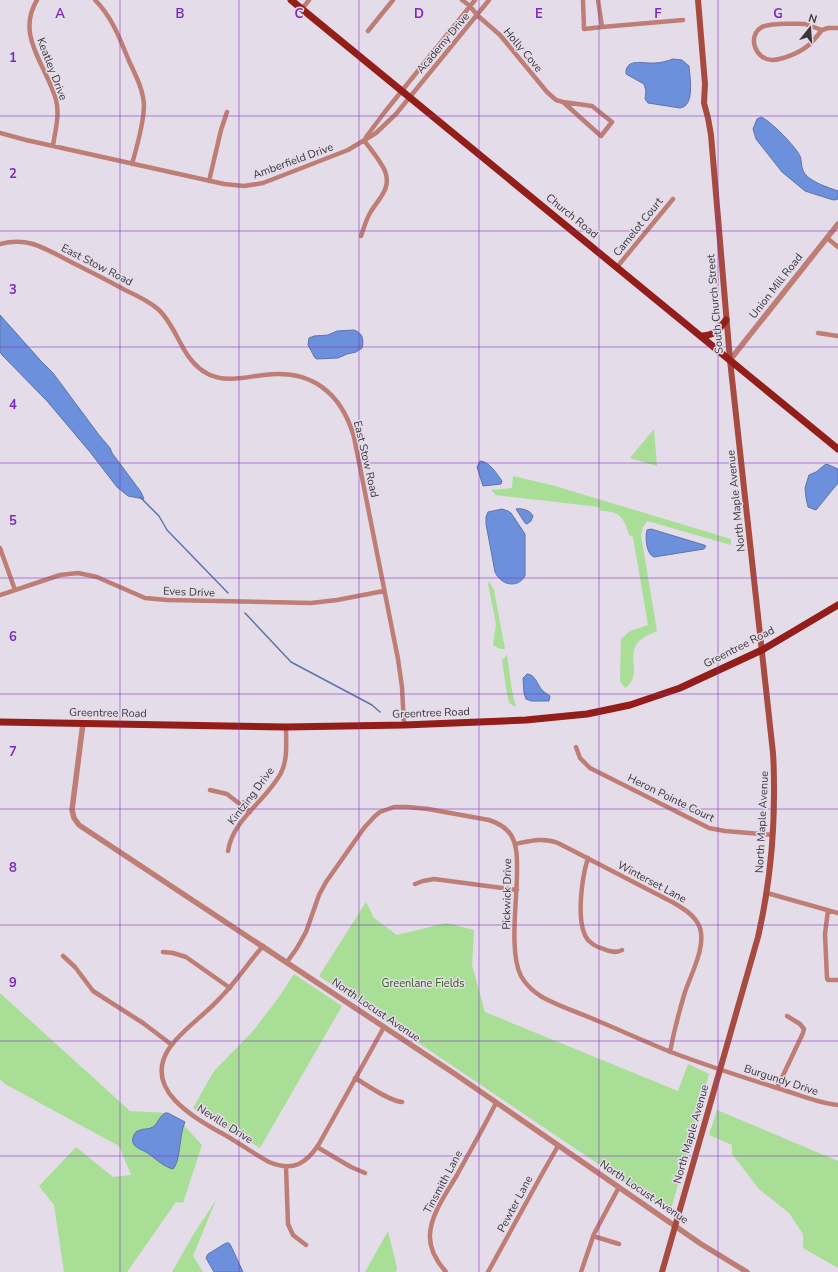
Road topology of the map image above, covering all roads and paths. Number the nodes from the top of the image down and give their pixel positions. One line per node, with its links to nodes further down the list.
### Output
1 (37, 0): 26 (street, Keatley Drive)
2 (95, 0): 27 (street)
3 (291, 0): 13 (main road, Church Road)
4 (309, 0): 13 (street)
5 (393, 0): 19 (street)
6 (462, 0): 12 (street, Holly Cove)
7 (475, 0): 12 (street, Academy Drive)
8 (489, 0): 14 (street, Academy Drive)
9 (583, 0): 16 (street)
10 (598, 0): 16 (street)
11 (698, 0): 36 (main road, South Church Street)
12 (470, 6): 14 (street, Holly Cove); 20 (street, Academy Drive)
13 (302, 9): 20 (main road, Church Road)
14 (477, 15): 21 (street, Academy Drive); 22 (street, Holly Cove)
15 (683, 20): 16 (street)
16 (602, 27)
17 (838, 28): 18 (street)
18 (822, 30): 18 (street)
19 (368, 31)
20 (402, 91): 21 (main road, Church Road); 25 (street, Amberfield Drive)
21 (409, 96): 25 (street, Amberfield Drive); 35 (main road, Church Road)
22 (563, 102): 22 (street, Holly Cove)
23 (227, 112): 28 (street)
24 (0, 133): 26 (street, Amberfield Drive)
25 (364, 140): 28 (street, Amberfield Drive); 31 (street)
26 (53, 146): 27 (street, Amberfield Drive)
27 (132, 164): 28 (street, Amberfield Drive)
28 (209, 181)
29 (673, 199): 35 (street, Camelot Court)
30 (838, 224): 32 (street, Union Mill Road)
31 (361, 236)
32 (827, 238): 34 (street); 40 (street, Union Mill Road)
33 (0, 244): 44 (street, East Stow Road)
34 (838, 246)
35 (617, 267): 38 (main road, Church Road)
36 (726, 320): 38 (main road); 40 (main road, South Church Street)
37 (818, 333): 39 (street)
38 (701, 336): 40 (main road, Church Road)
39 (838, 336)
40 (730, 360): 41 (main road, Church Road); 47 (main road, North Maple Avenue)
41 (838, 448)
42 (0, 548): 43 (street)
43 (15, 590): 44 (street, Eves Drive); 45 (street, Eves Drive)
44 (384, 591): 50 (street, East Stow Road)
45 (0, 595)
46 (838, 605): 47 (main road, Greentree Road)
47 (762, 650): 50 (main road, Greentree Road); 55 (main road, North Maple Avenue)
48 (0, 722): 49 (main road, Greentree Road)
49 (83, 723): 51 (main road, Greentree Road); 64 (street, North Locust Avenue)
50 (404, 725): 51 (main road, Greentree Road)
51 (286, 727): 54 (street, Kintzing Drive)
52 (576, 747): 55 (street, Heron Pointe Court)
53 (210, 790): 54 (street)
54 (250, 812): 57 (street, Kintzing Drive)
55 (773, 835): 61 (main road, North Maple Avenue)
56 (515, 844): 58 (street, Winterset Lane); 60 (street, Pickwick Drive); 68 (street, Pickwick Drive)
57 (228, 851)
58 (588, 858): 65 (street); 74 (street, Winterset Lane)
59 (415, 884): 60 (street)
60 (517, 890): 74 (street, Pickwick Drive)
61 (767, 893): 62 (street); 75 (main road, North Maple Avenue)
62 (828, 910): 63 (street); 69 (street)
63 (838, 912)
64 (262, 946): 68 (street, North Locust Avenue); 70 (street, Neville Drive)
65 (622, 950)
66 (163, 952): 70 (street)
67 (63, 956): 73 (street)
68 (287, 962): 72 (street, North Locust Avenue)
69 (838, 980)
70 (230, 988): 73 (street, Neville Drive)
71 (787, 1016): 77 (street)
72 (384, 1028): 76 (street); 79 (street, North Locust Avenue)
73 (172, 1045): 83 (street, Neville Drive)
74 (670, 1052): 75 (street, Pickwick Drive)
75 (720, 1070): 77 (street, Burgundy Drive); 86 (main road, North Maple Avenue)
76 (355, 1078): 78 (street); 82 (street)
77 (777, 1088): 80 (street, Burgundy Drive)
78 (402, 1102)
79 (496, 1102): 81 (street, North Locust Avenue); 90 (street, Tinsmith Lane)
80 (838, 1105)
81 (558, 1146): 85 (street, North Locust Avenue); 91 (street, Pewter Lane)
82 (317, 1147): 83 (street); 84 (street)
83 (286, 1167): 89 (street)
84 (365, 1173)
85 (619, 1187): 86 (street, North Locust Avenue); 87 (street)
86 (675, 1226): 93 (main road, North Maple Avenue); 94 (street, North Locust Avenue)
87 (593, 1236): 88 (street); 92 (street)
88 (619, 1244)
89 (306, 1245)
90 (446, 1272)
91 (488, 1272)
92 (581, 1272)
93 (662, 1272)
94 (747, 1272)

